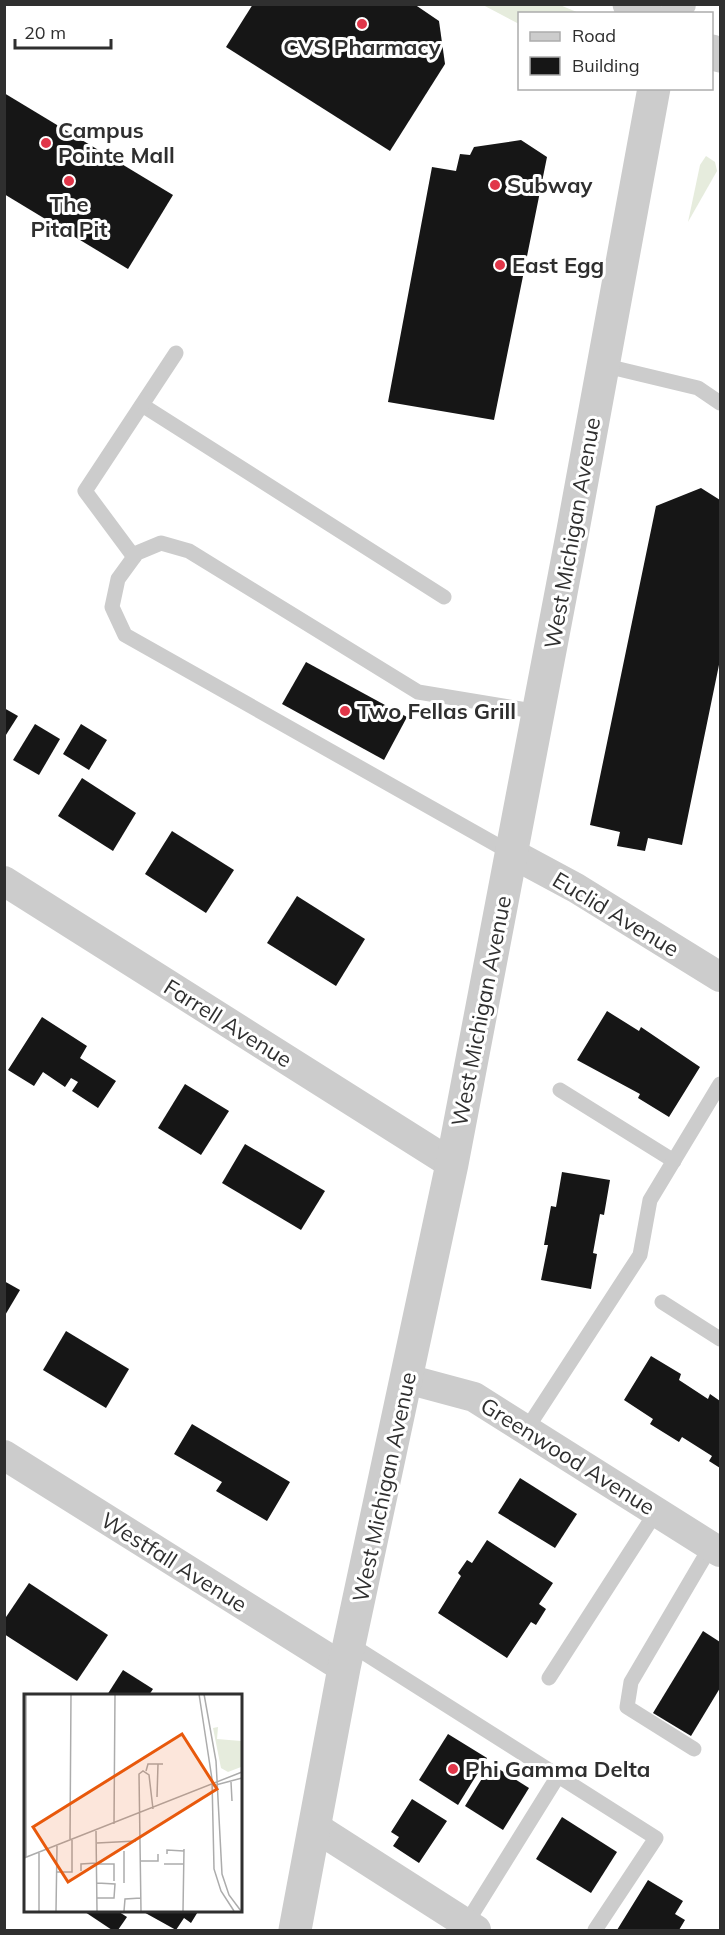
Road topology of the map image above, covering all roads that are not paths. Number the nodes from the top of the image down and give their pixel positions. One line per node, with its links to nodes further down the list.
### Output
1 (629, 4): 2 (street)
2 (643, 12)
3 (654, 90): 5 (street, West Michigan Avenue)
4 (176, 353): 7 (lane)
5 (602, 365): 6 (lane); 10 (street, West Michigan Avenue)
6 (720, 403)
7 (142, 405): 8 (lane); 9 (lane)
8 (134, 557): 10 (lane); 11 (lane)
9 (444, 597)
10 (539, 712): 11 (street, West Michigan Avenue)
11 (511, 853): 13 (street, Euclid Avenue); 17 (street, West Michigan Avenue)
12 (4, 881): 17 (street, Farrell Avenue)
13 (720, 977)
14 (720, 1084): 16 (lane)
15 (560, 1090): 16 (lane)
16 (674, 1161): 21 (lane)
17 (452, 1164): 20 (street, West Michigan Avenue)
18 (662, 1302): 19 (lane)
19 (720, 1338)
20 (407, 1379): 21 (street, Greenwood Avenue); 25 (street, West Michigan Avenue)
21 (526, 1430): 23 (street, Greenwood Avenue)
22 (4, 1455): 25 (street, Westfall Avenue)
23 (656, 1512): 24 (street, Greenwood Avenue); 26 (lane)
24 (716, 1549): 27 (lane)
25 (347, 1656): 28 (lane); 29 (street, West Michigan Avenue)
26 (549, 1678)
27 (694, 1749)
28 (558, 1776): 30 (lane); 32 (lane)
29 (315, 1827): 30 (street); 31 (street, West Michigan Avenue)
30 (471, 1928)
31 (295, 1930)
32 (595, 1930)

